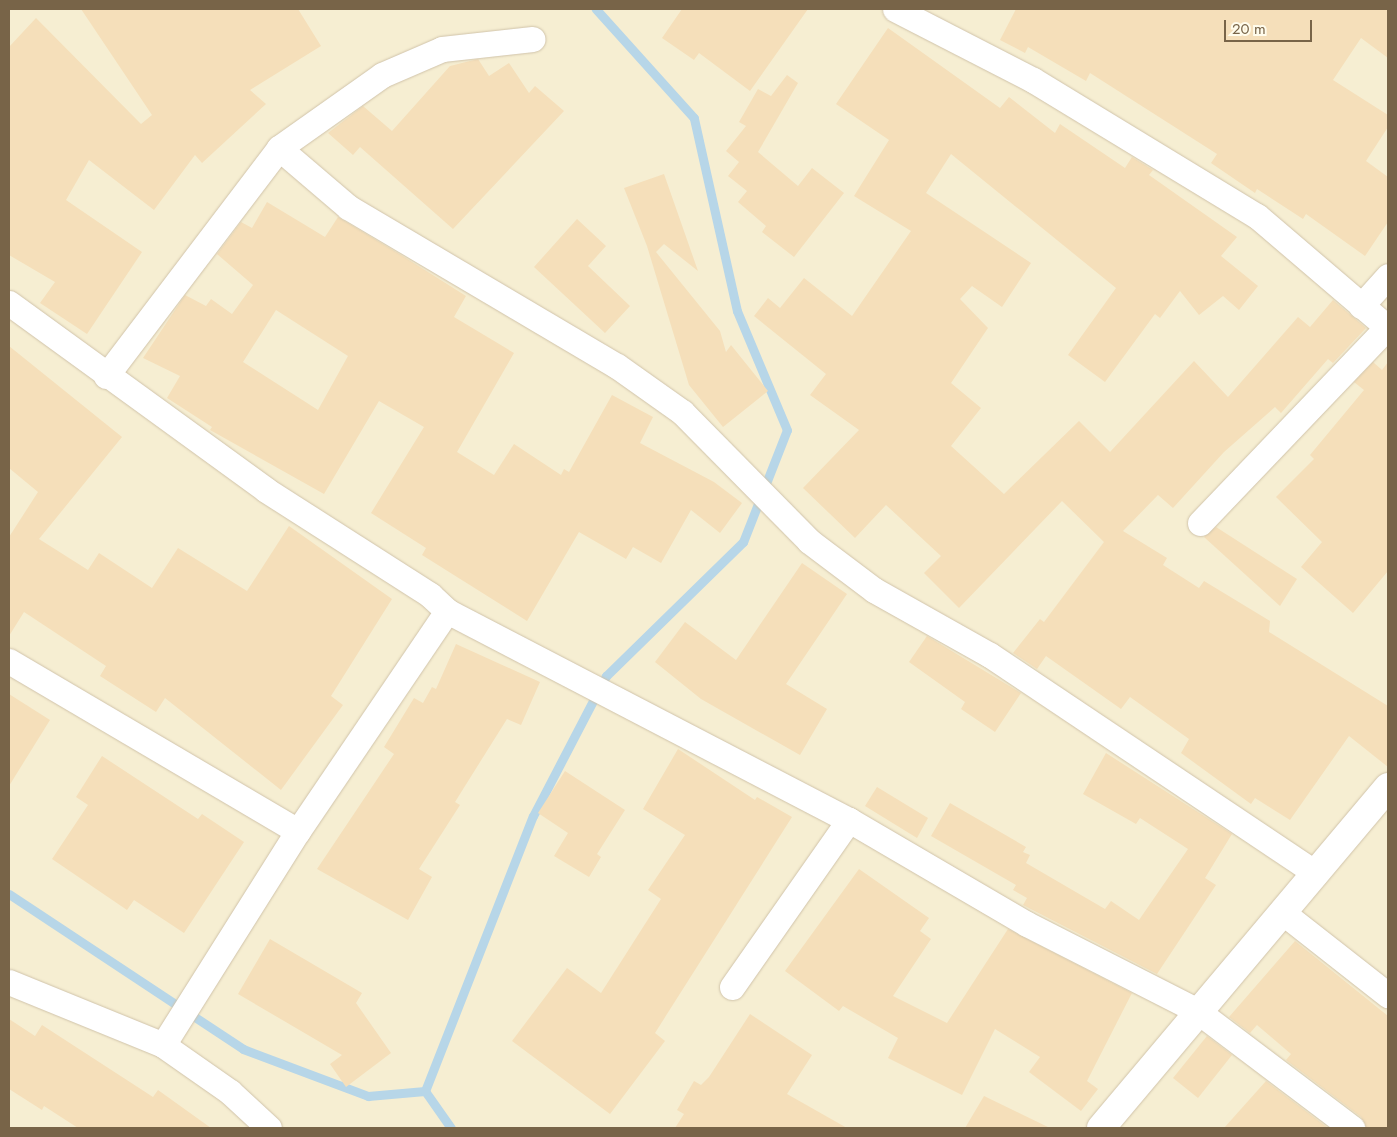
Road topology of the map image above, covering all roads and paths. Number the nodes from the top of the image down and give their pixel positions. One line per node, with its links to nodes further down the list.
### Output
1 (895, 9): 6 (street)
2 (532, 40): 3 (street)
3 (278, 148): 8 (street); 15 (street)
4 (1388, 276): 6 (street)
5 (9, 303): 8 (street)
6 (1361, 306): 7 (street)
7 (1388, 328): 9 (street)
8 (106, 376): 10 (street)
9 (1200, 523)
10 (447, 612): 13 (street); 14 (street)
11 (9, 661): 14 (street)
12 (1388, 787): 15 (main road)
13 (849, 820): 18 (street); 20 (street)
14 (298, 831): 21 (street)
15 (1316, 873): 16 (main road)
16 (1282, 912): 19 (street); 20 (main road)
17 (9, 982): 21 (street)
18 (732, 987)
19 (1388, 995)
20 (1196, 1010): 23 (main road); 24 (street)
21 (163, 1046): 22 (street)
22 (269, 1128)
23 (1101, 1128)
24 (1352, 1128)

